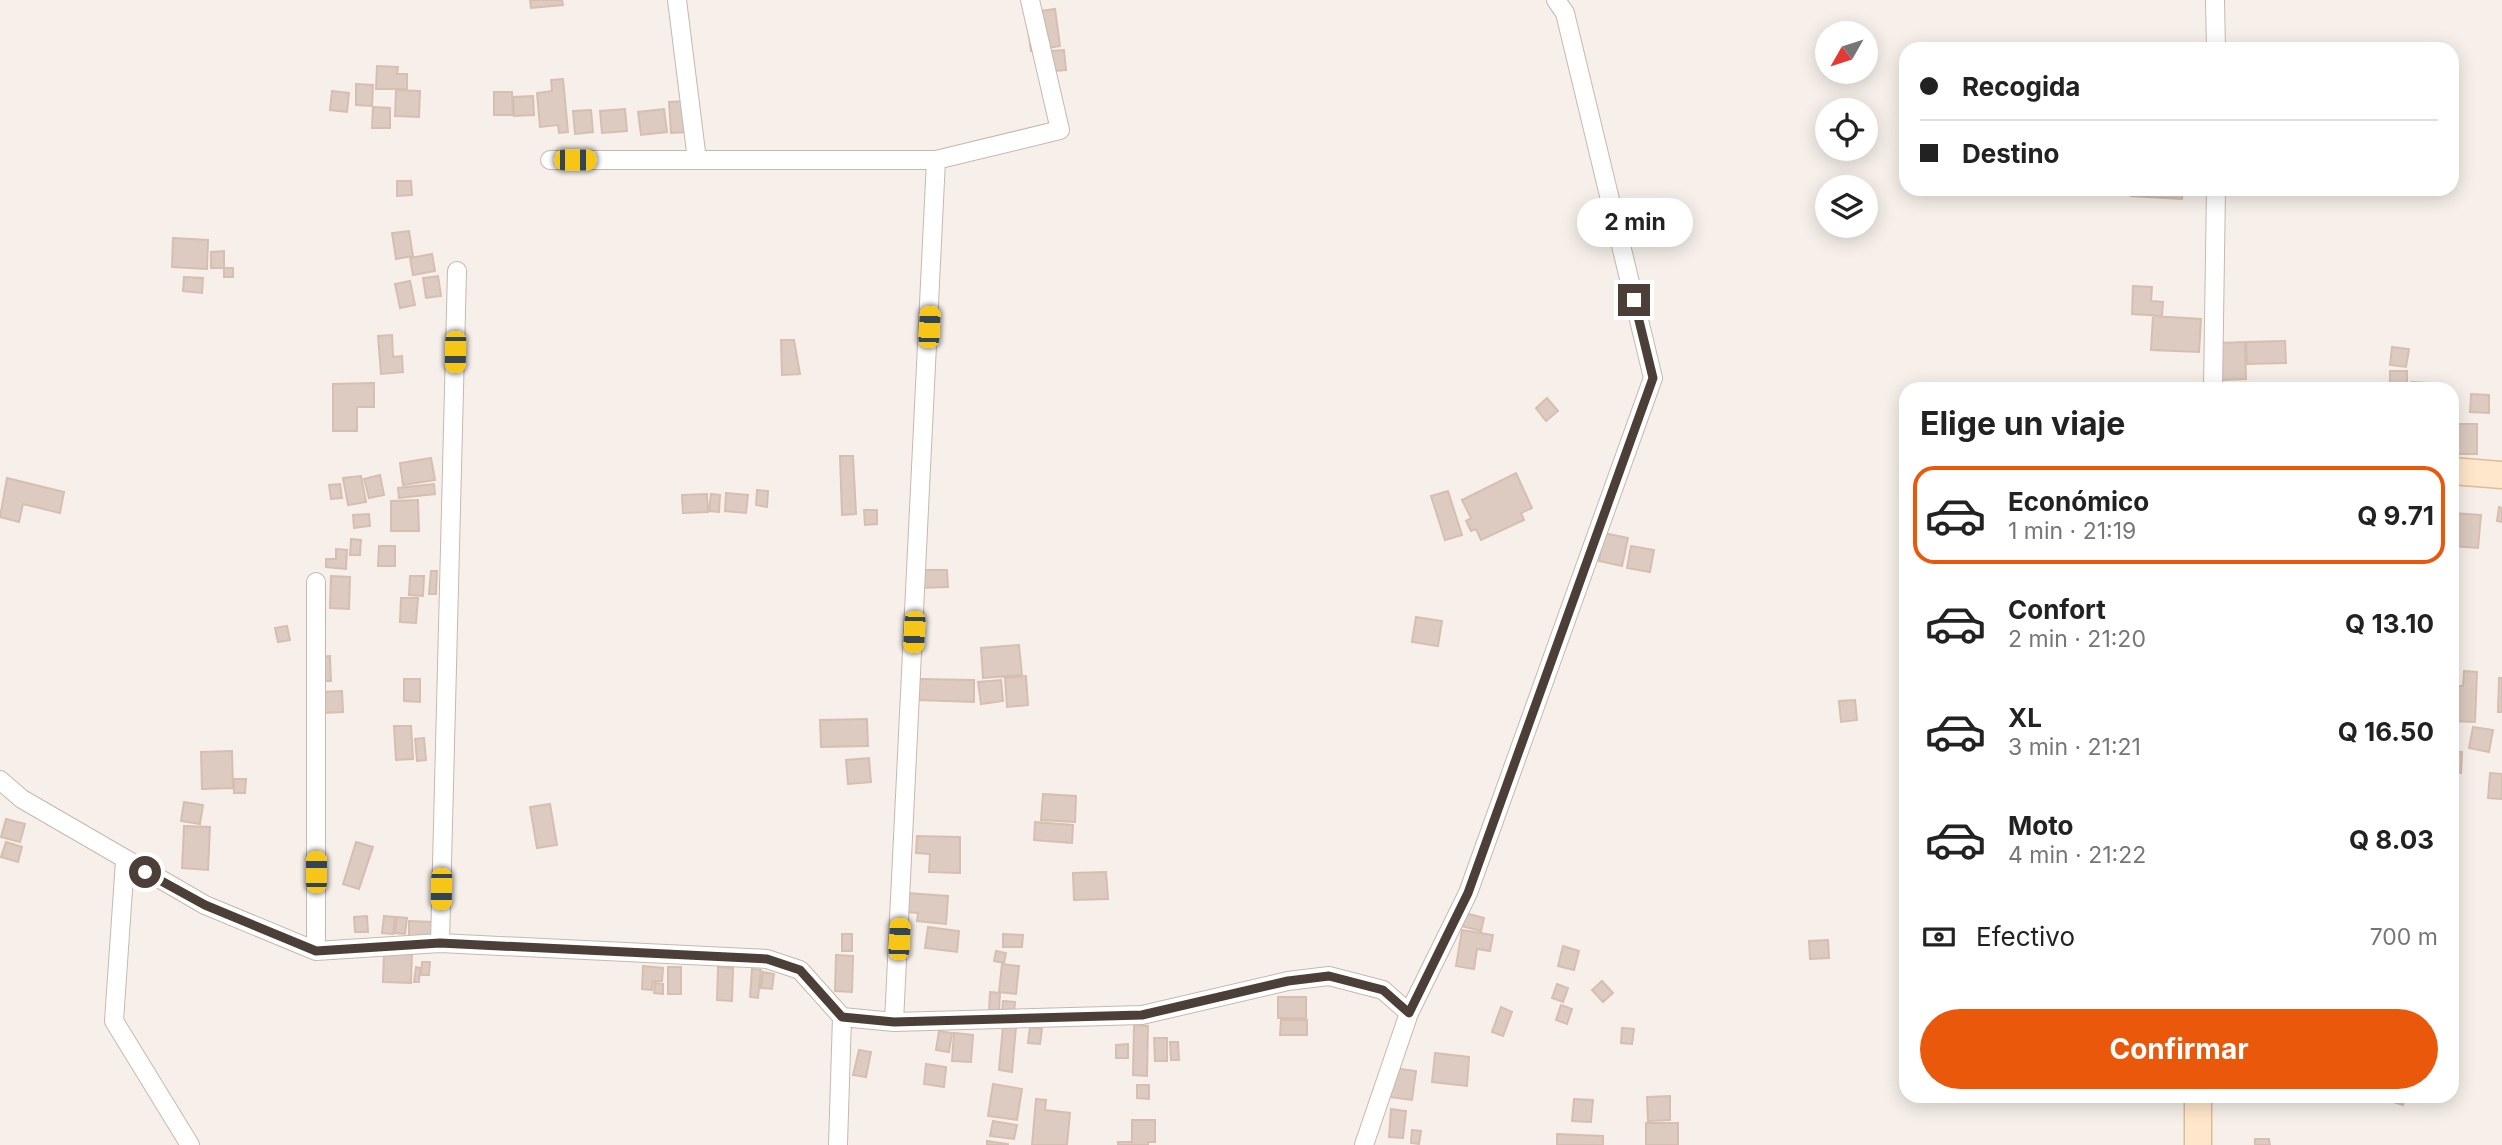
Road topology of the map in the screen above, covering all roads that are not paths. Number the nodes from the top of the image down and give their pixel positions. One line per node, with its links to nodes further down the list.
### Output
1 (677, 0): 7 (street)
2 (1030, 0): 8 (street)
3 (1556, 0): 19 (street)
4 (2215, 0): 5 (street)
5 (2216, 42)
6 (550, 160): 7 (street)
7 (697, 160): 8 (street)
8 (936, 160): 21 (street)
9 (2216, 196): 11 (street)
10 (457, 271): 17 (street)
11 (2213, 382)
12 (2459, 472): 13 (street)
13 (2502, 475)
14 (316, 582): 18 (street)
15 (0, 780): 16 (street)
16 (125, 861): 18 (street); 23 (street)
17 (440, 943): 18 (street); 20 (street)
18 (316, 951)
19 (1409, 1013): 21 (street); 25 (street)
20 (842, 1017): 21 (street); 24 (street)
21 (894, 1022)
22 (2198, 1103): 26 (street)
23 (190, 1145)
24 (838, 1145)
25 (1364, 1145)
26 (2198, 1145)

